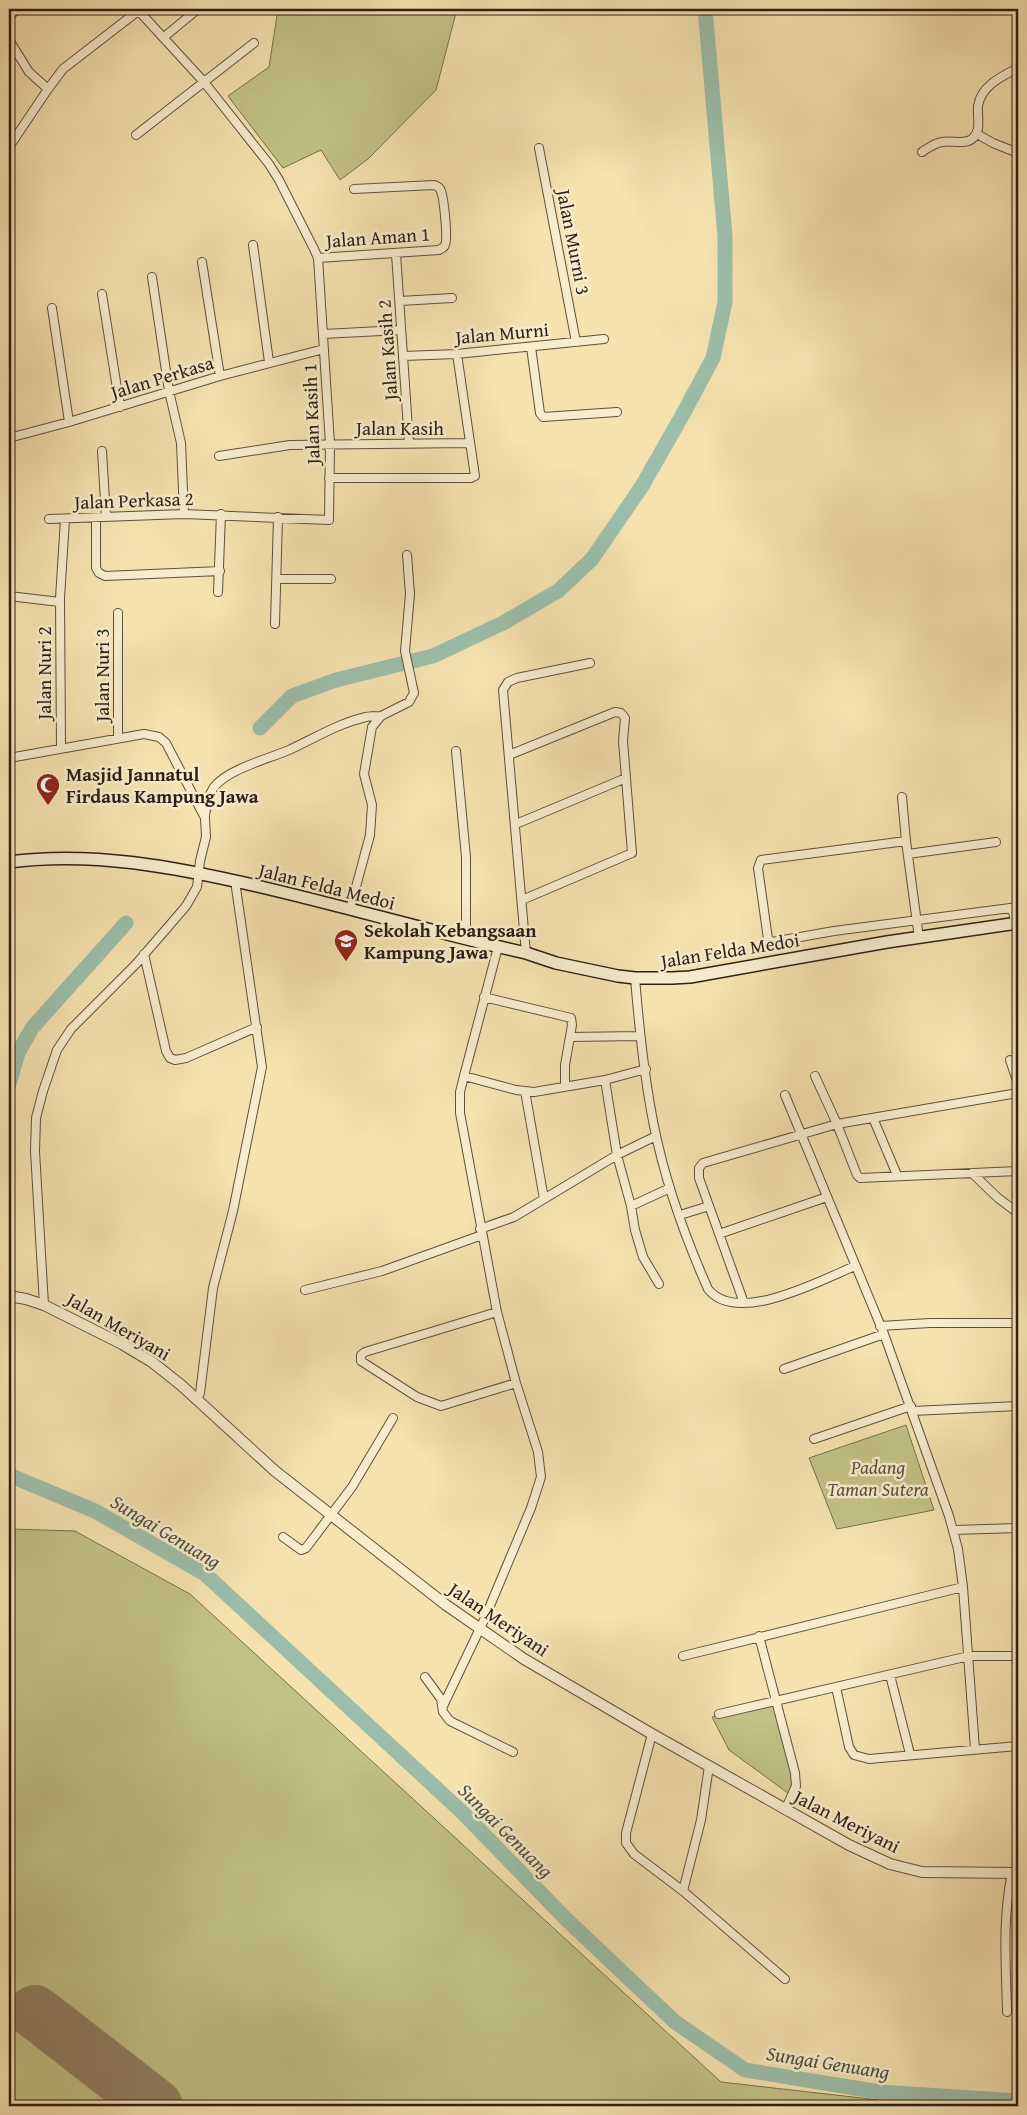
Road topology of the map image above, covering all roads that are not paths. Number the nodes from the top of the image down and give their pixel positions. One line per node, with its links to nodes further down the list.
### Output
1 (18, 9): 4 (street)
2 (198, 9): 5 (street)
3 (138, 10): 5 (street); 10 (street)
4 (9, 16)
5 (164, 38): 9 (street)
6 (9, 40): 10 (street)
7 (254, 43): 9 (street)
8 (1018, 68): 11 (street)
9 (204, 82): 12 (street); 20 (street)
10 (48, 89): 13 (street)
11 (977, 134): 15 (street); 16 (street)
12 (136, 135)
13 (9, 147)
14 (539, 148): 30 (street, Jalan Murni 3)
15 (922, 152)
16 (1018, 153)
17 (354, 189): 19 (street, Jalan Aman 1)
18 (253, 245): 35 (street)
19 (396, 254): 20 (street, Jalan Aman 1); 25 (street, Jalan Kasih 2)
20 (318, 258): 28 (street, Jalan Kasih 1)
21 (202, 262): 36 (street)
22 (152, 277): 37 (street)
23 (102, 294): 38 (street)
24 (452, 298): 25 (street)
25 (400, 300): 27 (street, Jalan Kasih 2)
26 (52, 308): 40 (street)
27 (401, 330): 28 (street); 34 (street, Jalan Kasih 2)
28 (323, 334): 32 (street, Jalan Kasih 1)
29 (604, 339): 30 (street, Jalan Murni)
30 (576, 342): 31 (street, Jalan Murni)
31 (531, 347): 33 (street, Jalan Murni); 39 (street)
32 (324, 349): 35 (street, Jalan Perkasa); 43 (street, Jalan Kasih 1)
33 (458, 354): 34 (street, Jalan Murni); 42 (street)
34 (403, 356): 44 (street, Jalan Kasih 2)
35 (270, 362): 36 (street, Jalan Perkasa)
36 (220, 376): 37 (street, Jalan Perkasa)
37 (169, 391): 38 (street, Jalan Perkasa); 48 (street)
38 (120, 407): 40 (street, Jalan Perkasa)
39 (617, 412)
40 (69, 422): 41 (street, Jalan Perkasa)
41 (9, 438)
42 (470, 443): 44 (street, Jalan Kasih); 47 (street)
43 (330, 444): 44 (street, Jalan Kasih); 46 (street, Jalan Kasih); 47 (street, Jalan Kasih 1)
44 (409, 444)
45 (102, 451): 50 (street)
46 (219, 456)
47 (329, 478): 55 (street, Jalan Kasih 1)
48 (184, 514): 49 (street, Jalan Perkasa 2); 50 (street, Jalan Perkasa 2)
49 (221, 514): 51 (street, Jalan Perkasa 2); 57 (street)
50 (106, 517): 53 (street, Jalan Perkasa 2)
51 (278, 517): 55 (street, Jalan Perkasa 2); 58 (street)
52 (49, 518): 54 (street, Jalan Perkasa 2)
53 (96, 518): 54 (street, Jalan Perkasa 2); 57 (street)
54 (66, 519): 62 (street, Jalan Nuri 2)
55 (329, 520)
56 (407, 555): 66 (street)
57 (220, 570): 60 (street)
58 (277, 579): 59 (street); 64 (street)
59 (331, 579)
60 (218, 592)
61 (9, 596): 62 (street)
62 (60, 600): 68 (street, Jalan Nuri 2)
63 (118, 613): 67 (street, Jalan Nuri 3)
64 (275, 624)
65 (590, 663): 70 (street)
66 (381, 716): 74 (street); 84 (street)
67 (118, 738): 68 (street); 74 (street)
68 (61, 748): 71 (street)
69 (456, 751): 88 (street)
70 (509, 755): 72 (street); 75 (street)
71 (9, 758)
72 (626, 778): 75 (street); 82 (street)
73 (902, 797): 76 (street)
74 (205, 818): 80 (street)
75 (516, 824): 82 (street)
76 (906, 841): 78 (street); 85 (street)
77 (996, 842): 78 (street)
78 (908, 854): 85 (street)
79 (9, 862): 80 (main road, Jalan Felda Medoi)
80 (199, 874): 81 (main road, Jalan Felda Medoi); 91 (street)
81 (235, 881): 84 (main road, Jalan Felda Medoi); 94 (street)
82 (522, 900): 90 (street)
83 (1015, 908): 85 (street); 86 (street)
84 (350, 909): 88 (main road, Jalan Felda Medoi)
85 (917, 920): 87 (street)
86 (1017, 927): 87 (main road, Jalan Felda Medoi)
87 (919, 938): 92 (main road, Jalan Felda Medoi)
88 (466, 939): 89 (main road, Jalan Felda Medoi)
89 (498, 947): 90 (main road, Jalan Felda Medoi); 93 (street)
90 (526, 953): 92 (main road, Jalan Felda Medoi)
91 (144, 954): 94 (street); 129 (street)
92 (635, 978): 95 (street)
93 (484, 997): 96 (street); 99 (street)
94 (257, 1027): 136 (street)
95 (640, 1036): 96 (street); 98 (street)
96 (570, 1037): 103 (street)
97 (1010, 1060): 102 (street)
98 (646, 1069): 101 (street); 110 (street)
99 (464, 1076): 104 (street); 122 (street)
100 (815, 1076): 108 (street)
101 (604, 1080): 103 (street); 111 (street)
102 (1018, 1084)
103 (565, 1087): 104 (street)
104 (525, 1092): 117 (street)
105 (1018, 1093): 107 (street)
106 (786, 1095): 109 (street)
107 (873, 1118): 108 (street); 114 (street)
108 (837, 1124): 109 (street); 114 (street)
109 (801, 1133): 116 (street); 119 (street)
110 (656, 1136): 111 (street); 115 (street)
111 (617, 1155): 117 (street); 118 (street)
112 (1018, 1171): 113 (street)
113 (972, 1173): 114 (street); 120 (street)
114 (897, 1175)
115 (670, 1188): 118 (street); 121 (street)
116 (827, 1197): 123 (street); 124 (street)
117 (544, 1200): 122 (street)
118 (631, 1206): 125 (street)
119 (709, 1206): 121 (street); 123 (street)
120 (1018, 1213)
121 (680, 1215): 128 (street)
122 (481, 1232): 126 (street); 130 (street)
123 (719, 1234): 128 (street)
124 (855, 1266): 128 (street); 132 (street)
125 (659, 1284)
126 (305, 1290)
127 (9, 1296): 129 (street, Jalan Meriyani)
128 (744, 1304)
129 (44, 1305): 136 (street, Jalan Meriyani)
130 (497, 1312): 135 (street); 135 (street)
131 (1018, 1323): 132 (street)
132 (880, 1326): 133 (street)
133 (884, 1334): 134 (street); 138 (street)
134 (784, 1369)
135 (516, 1383): 146 (street)
136 (197, 1400): 141 (street, Jalan Meriyani)
137 (1018, 1406): 138 (street)
138 (912, 1409): 140 (street); 143 (street)
139 (393, 1418): 141 (street)
140 (814, 1439)
141 (332, 1516): 144 (street); 146 (street, Jalan Meriyani)
142 (1018, 1528): 143 (street)
143 (953, 1530): 145 (street)
144 (284, 1537)
145 (963, 1587): 147 (street); 149 (street)
146 (479, 1630): 155 (street); 157 (street, Jalan Meriyani)
147 (759, 1636): 148 (street); 154 (street)
148 (683, 1656)
149 (969, 1656): 150 (street); 151 (street); 159 (street)
150 (1018, 1656)
151 (890, 1675): 153 (street); 161 (street)
152 (426, 1677): 155 (street)
153 (836, 1687): 154 (street); 161 (street)
154 (777, 1701): 156 (street); 163 (street)
155 (443, 1706): 160 (street)
156 (719, 1714)
157 (652, 1734): 162 (street, Jalan Meriyani); 165 (street)
158 (1018, 1746): 159 (street)
159 (975, 1749): 161 (street)
160 (513, 1752)
161 (910, 1754)
162 (709, 1766): 163 (street, Jalan Meriyani); 165 (street)
163 (785, 1810): 164 (street, Jalan Meriyani)
164 (1015, 1873): 167 (street)
165 (683, 1891): 166 (street)
166 (785, 1979)
167 (1007, 2012)

